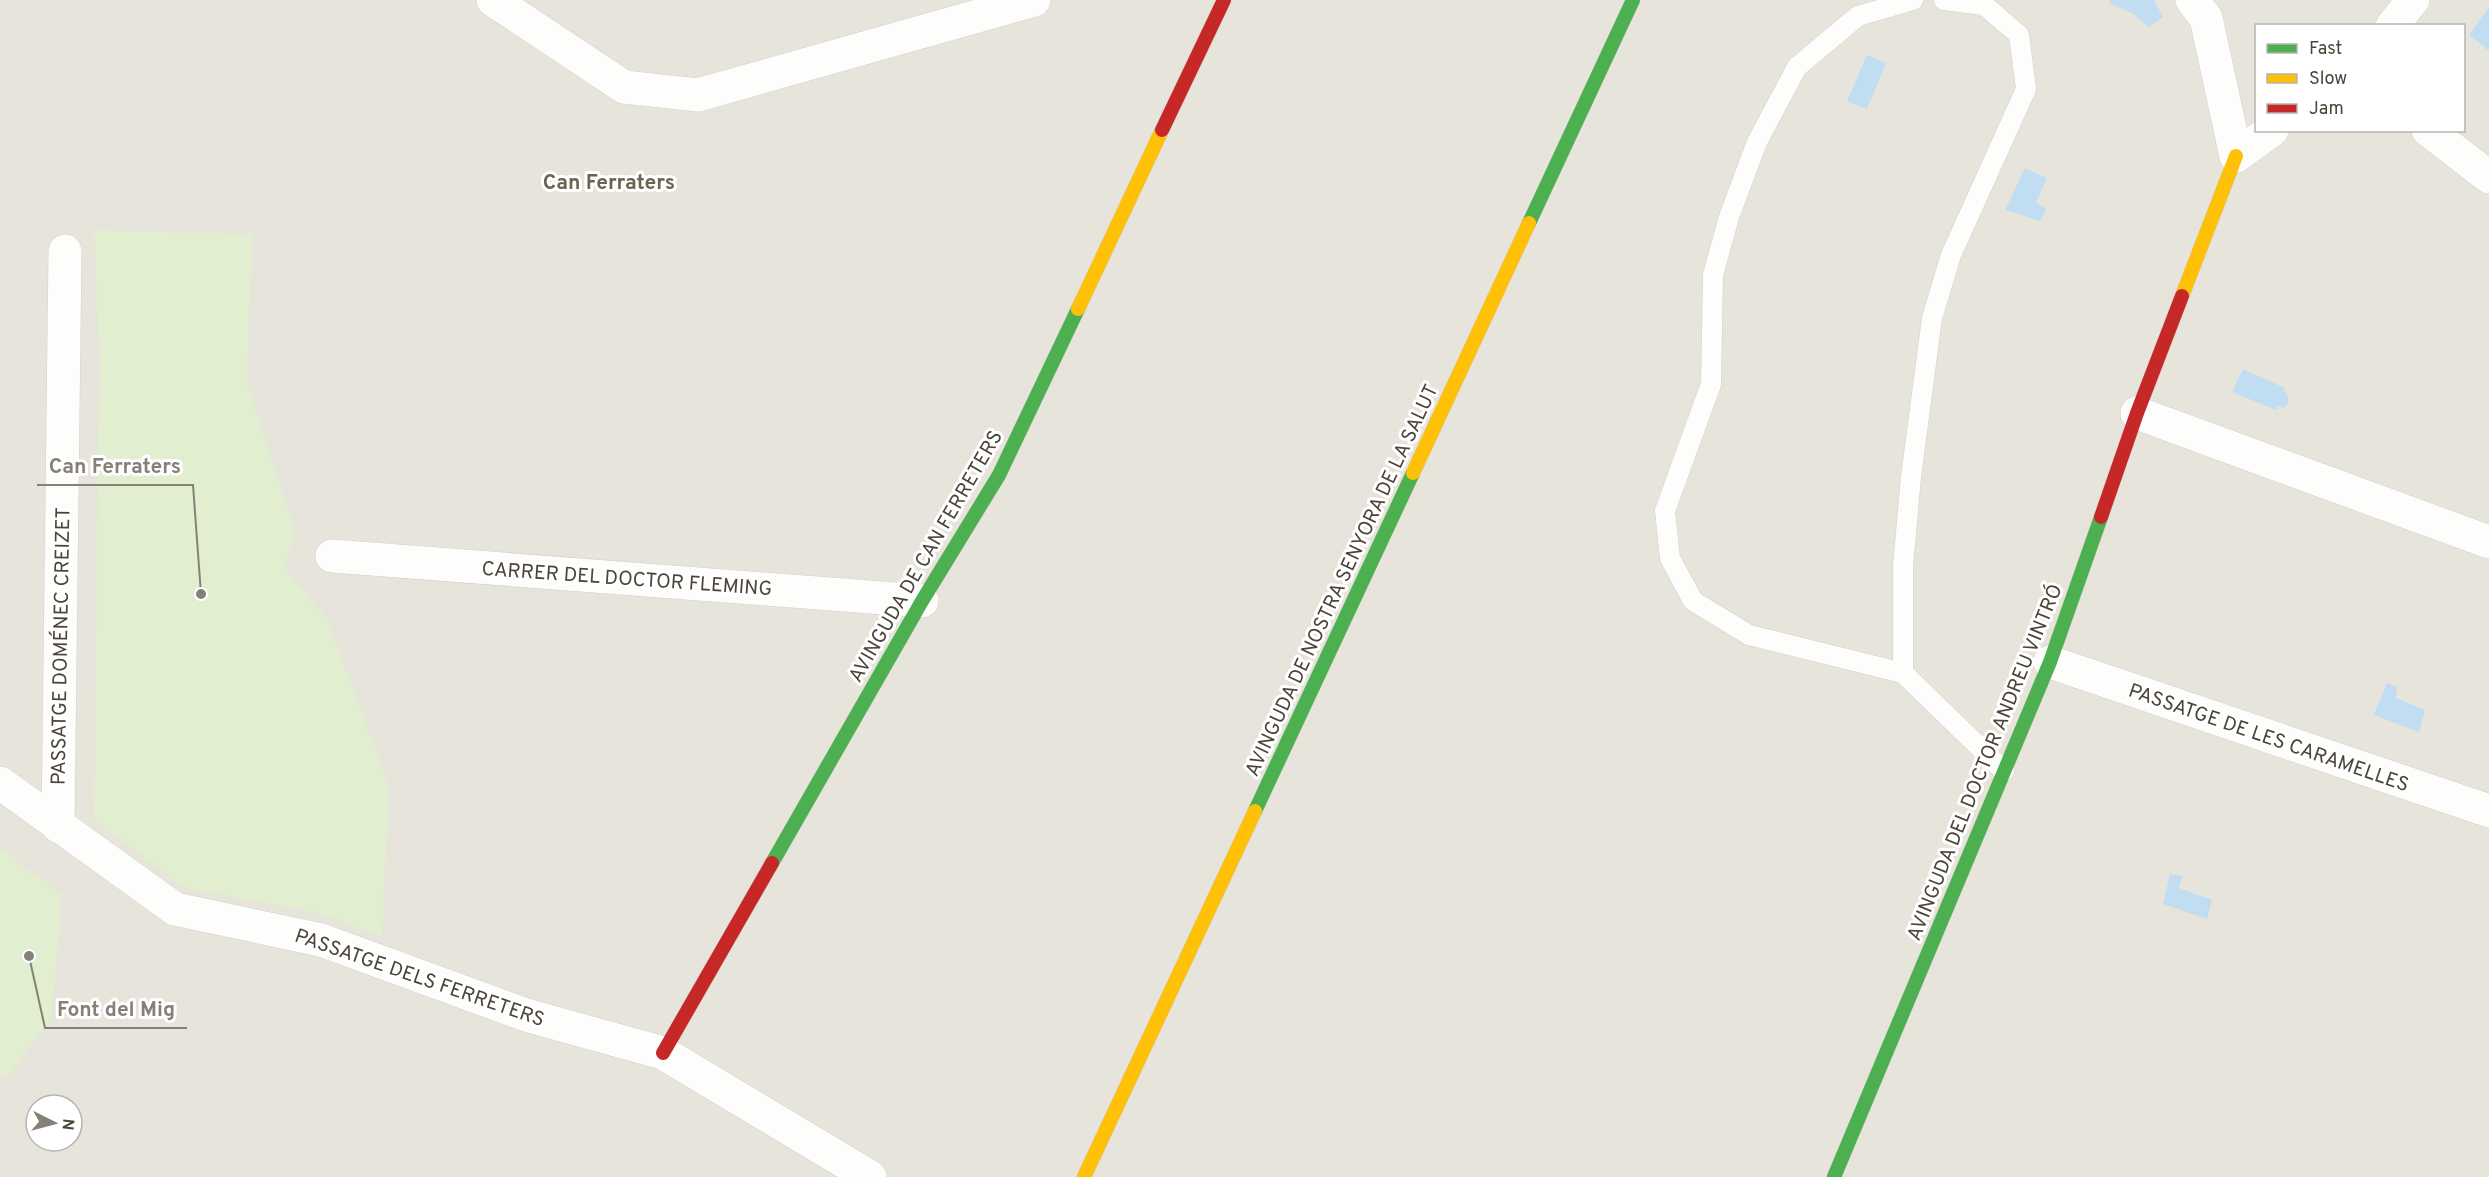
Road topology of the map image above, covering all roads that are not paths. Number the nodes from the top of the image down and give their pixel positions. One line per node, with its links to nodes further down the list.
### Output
1 (493, 0): 2 (street)
2 (1034, 0)
3 (1224, 0): 18 (street, AVINGUDA DE CAN FERRETERS)
4 (1633, 0): 27 (street, AVINGUDA DE NOSTRA SENYORA DE LA SALUT)
5 (1913, 0): 20 (lane)
6 (1944, 0): 20 (lane)
7 (2192, 0): 12 (street)
8 (2413, 0): 9 (street)
9 (2394, 24)
10 (2269, 132): 12 (street)
11 (2431, 132): 13 (street)
12 (2236, 156): 15 (street, AVINGUDA DEL DOCTOR ANDREU VINTRÓ)
13 (2489, 177)
14 (65, 251): 24 (street, PASSATGE DOMÉNEC CREIZET)
15 (2137, 413): 16 (street); 19 (street, AVINGUDA DEL DOCTOR ANDREU VINTRÓ)
16 (2489, 542)
17 (332, 556): 18 (street, CARRER DEL DOCTOR FLEMING)
18 (922, 601): 25 (street, AVINGUDA DE CAN FERRETERS)
19 (2050, 662): 21 (street, AVINGUDA DEL DOCTOR ANDREU VINTRÓ); 23 (street, PASSATGE DE LES CARAMELLES)
20 (1903, 673): 21 (lane)
21 (2004, 771): 28 (street, AVINGUDA DEL DOCTOR ANDREU VINTRÓ)
22 (0, 783): 24 (street, PASSATGE DELS FERRETERS)
23 (2489, 811)
24 (58, 826): 25 (street, PASSATGE DELS FERRETERS)
25 (663, 1053): 26 (street, PASSATGE DELS FERRETERS)
26 (870, 1177)
27 (1084, 1177)
28 (1834, 1177)

